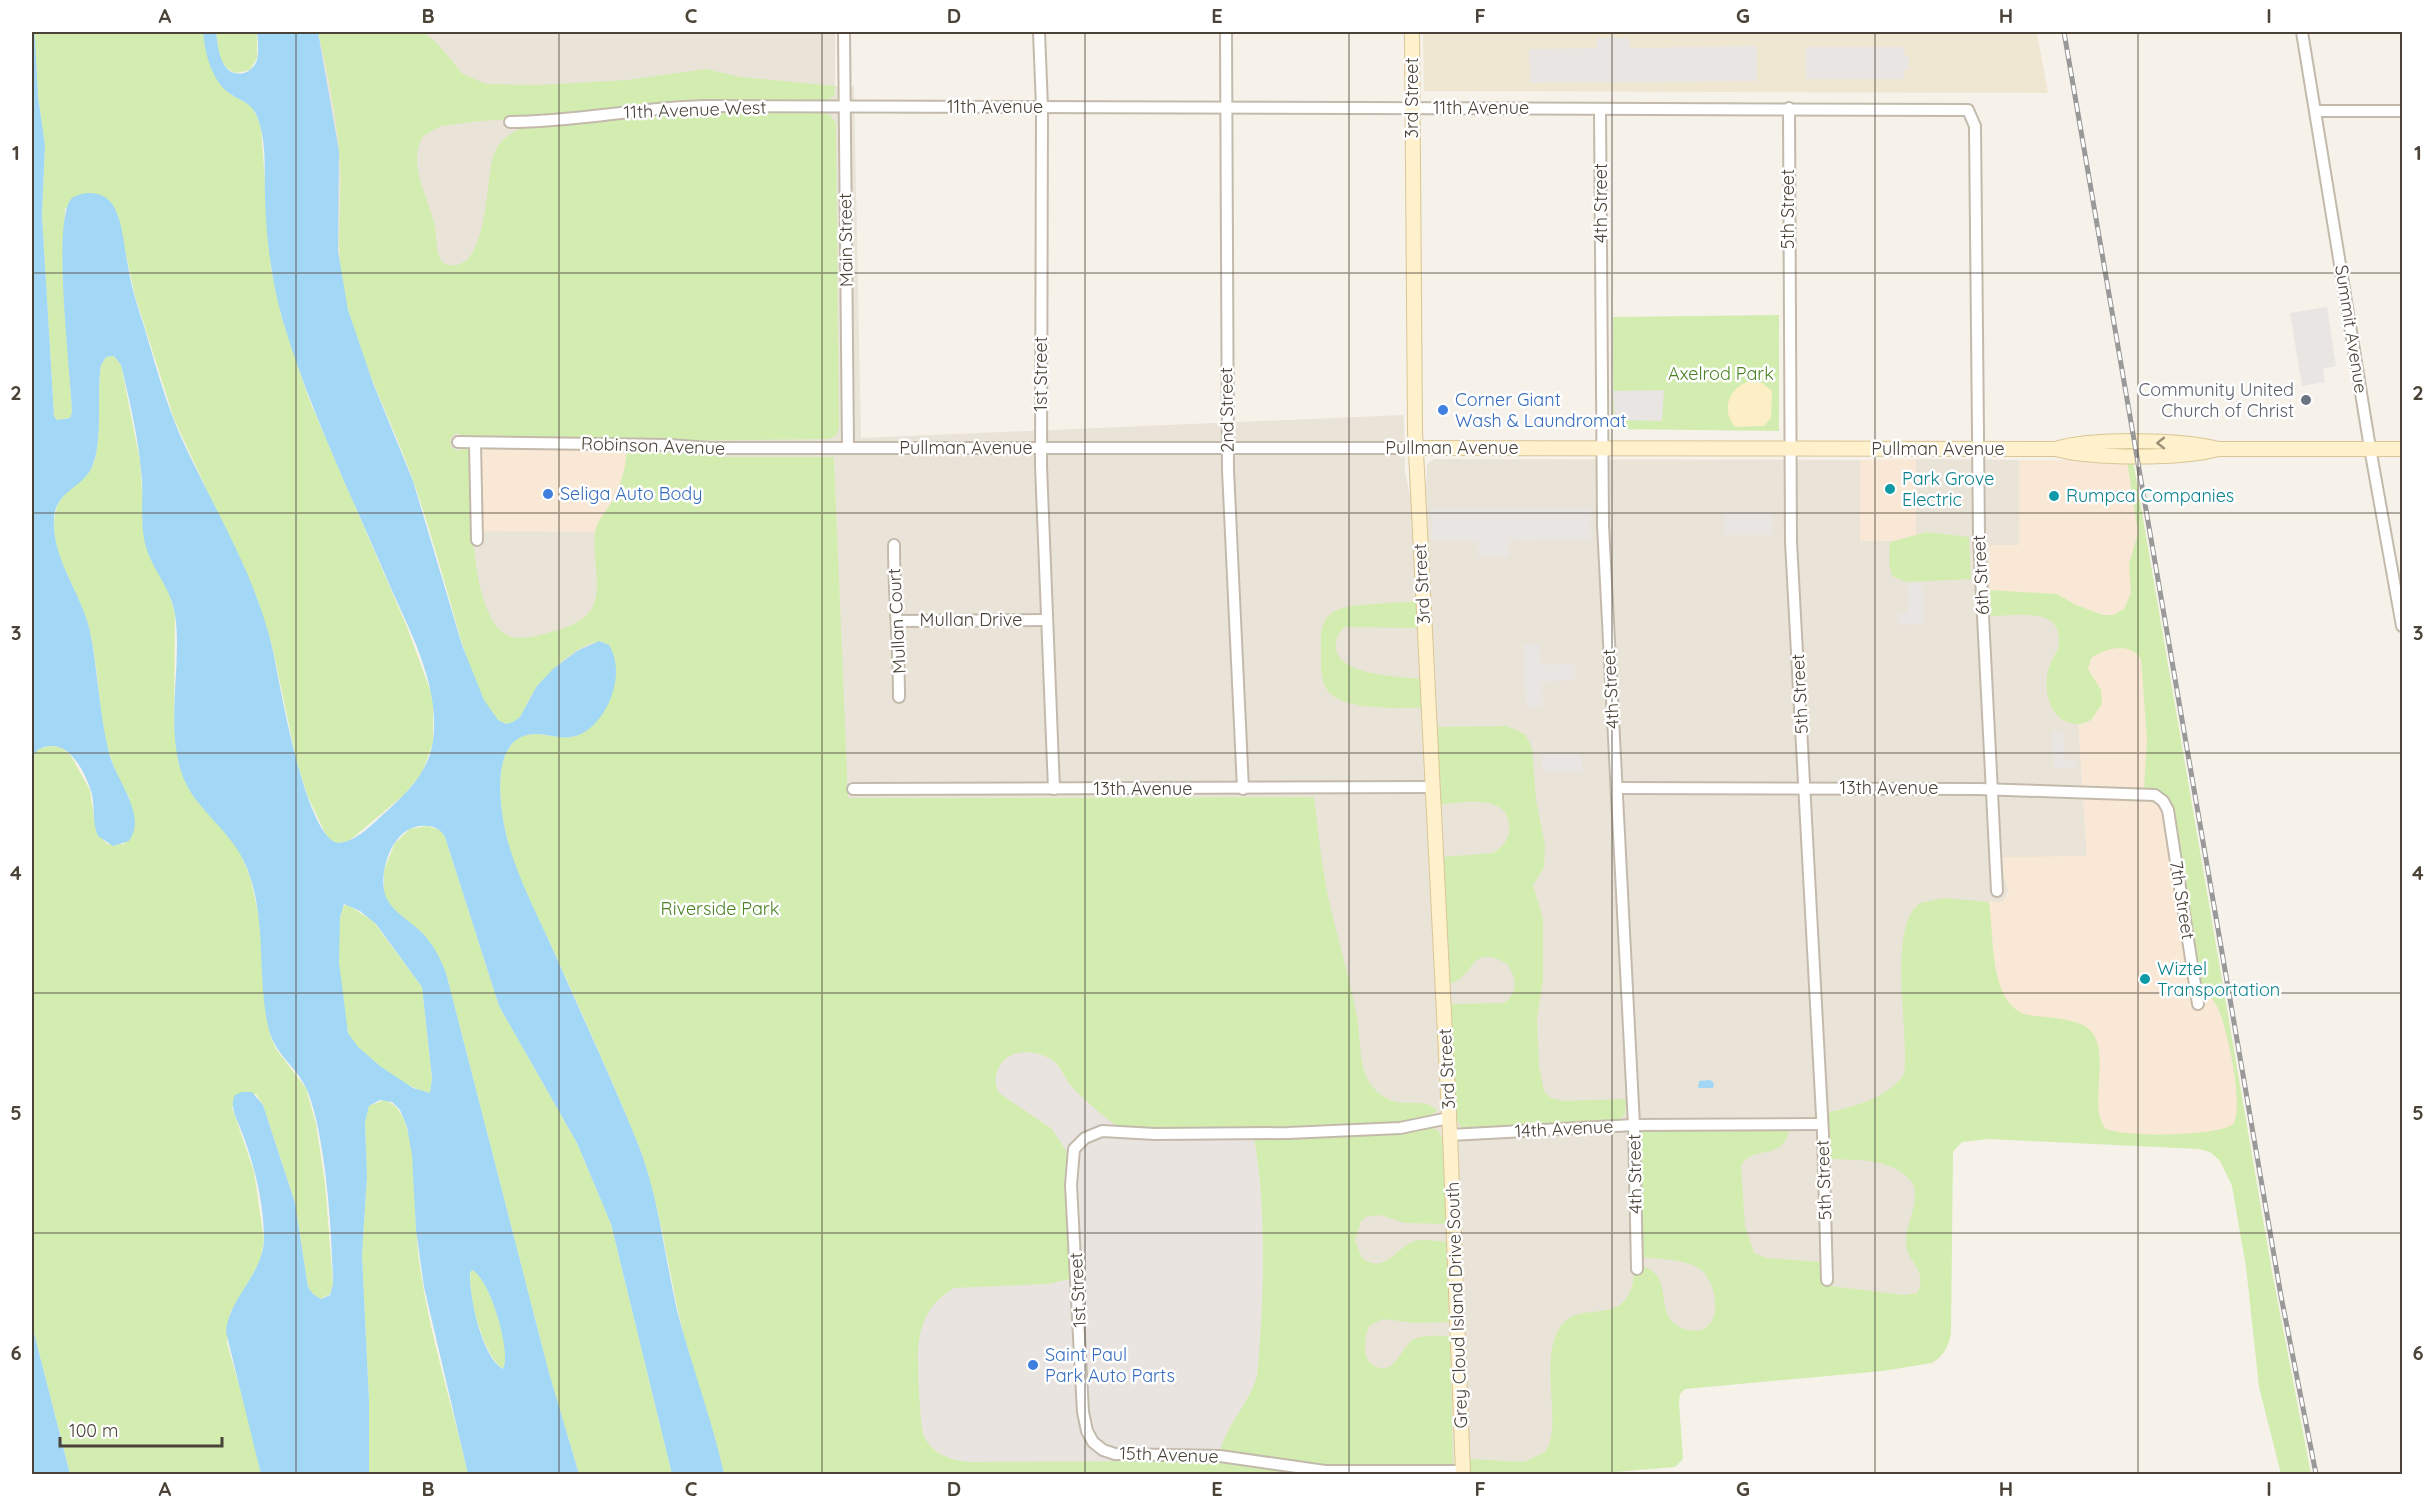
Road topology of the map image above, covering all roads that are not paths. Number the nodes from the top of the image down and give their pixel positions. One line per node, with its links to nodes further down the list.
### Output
1 (844, 32): 9 (street, Main Street)
2 (1039, 32): 6 (street, 1st Street)
3 (1226, 32): 7 (street, 2nd Street)
4 (1412, 32): 8 (street, 3rd Street)
5 (2302, 32): 12 (street, Summit Avenue)
6 (1042, 107): 7 (street, 11th Avenue); 9 (street, 11th Avenue); 19 (street, 1st Street)
7 (1226, 107): 8 (street, 11th Avenue); 20 (street, 2nd Street)
8 (1412, 107): 11 (street, 11th Avenue); 21 (street, 3rd Street)
9 (844, 108): 15 (street, 11th Avenue West); 18 (street, Main Street)
10 (1789, 108): 11 (street, 11th Avenue); 14 (street, 11th Avenue); 24 (street, 5th Street)
11 (1600, 109): 22 (street, 4th Street)
12 (2316, 111): 13 (street); 23 (street, Summit Avenue)
13 (2403, 111)
14 (1972, 114): 25 (street, 6th Street)
15 (510, 122)
16 (458, 442): 17 (street, Robinson Avenue)
17 (475, 443): 18 (street, Robinson Avenue); 27 (street)
18 (848, 448): 19 (street, Pullman Avenue)
19 (1041, 448): 20 (street, Pullman Avenue); 29 (street, 1st Street)
20 (1228, 448): 21 (street, Pullman Avenue); 38 (street, 2nd Street)
21 (1416, 448): 22 (street, Pullman Avenue); 33 (street, 3rd Street)
22 (1602, 448): 24 (street, Pullman Avenue); 34 (street, 4th Street)
23 (2370, 448): 25 (street, Pullman Avenue); 26 (street, Pullman Avenue); 31 (street, Summit Avenue)
24 (1790, 449): 25 (street, Pullman Avenue); 35 (street, 5th Street)
25 (1977, 449): 39 (street, 6th Street)
26 (2403, 449)
27 (477, 540)
28 (894, 545): 30 (street, Mullan Court)
29 (1045, 620): 30 (street, Mullan Drive); 37 (street, 1st Street)
30 (897, 621): 32 (street, Mullan Court)
31 (2403, 627)
32 (899, 697)
33 (1432, 787): 38 (street, 13th Avenue); 43 (street, 3rd Street)
34 (1617, 788): 35 (street, 13th Avenue); 45 (street, 4th Street)
35 (1805, 788): 39 (street, 13th Avenue); 44 (street, 5th Street)
36 (853, 789): 37 (street, 13th Avenue)
37 (1054, 789): 38 (street, 13th Avenue)
38 (1243, 789)
39 (1992, 789): 40 (street, 13th Avenue); 41 (street, 6th Street)
40 (2160, 798): 42 (street, 7th Street)
41 (1997, 891)
42 (2198, 1005)
43 (1449, 1118): 46 (street, 3rd Street); 49 (street, 1st Street)
44 (1822, 1124): 45 (street, 14th Avenue); 48 (street, 5th Street)
45 (1634, 1125): 46 (street, 14th Avenue); 47 (street, 4th Street)
46 (1450, 1135): 50 (street, Grey Cloud Island Drive South)
47 (1637, 1269)
48 (1827, 1280)
49 (1093, 1442): 50 (street, 15th Avenue)
50 (1463, 1473)

